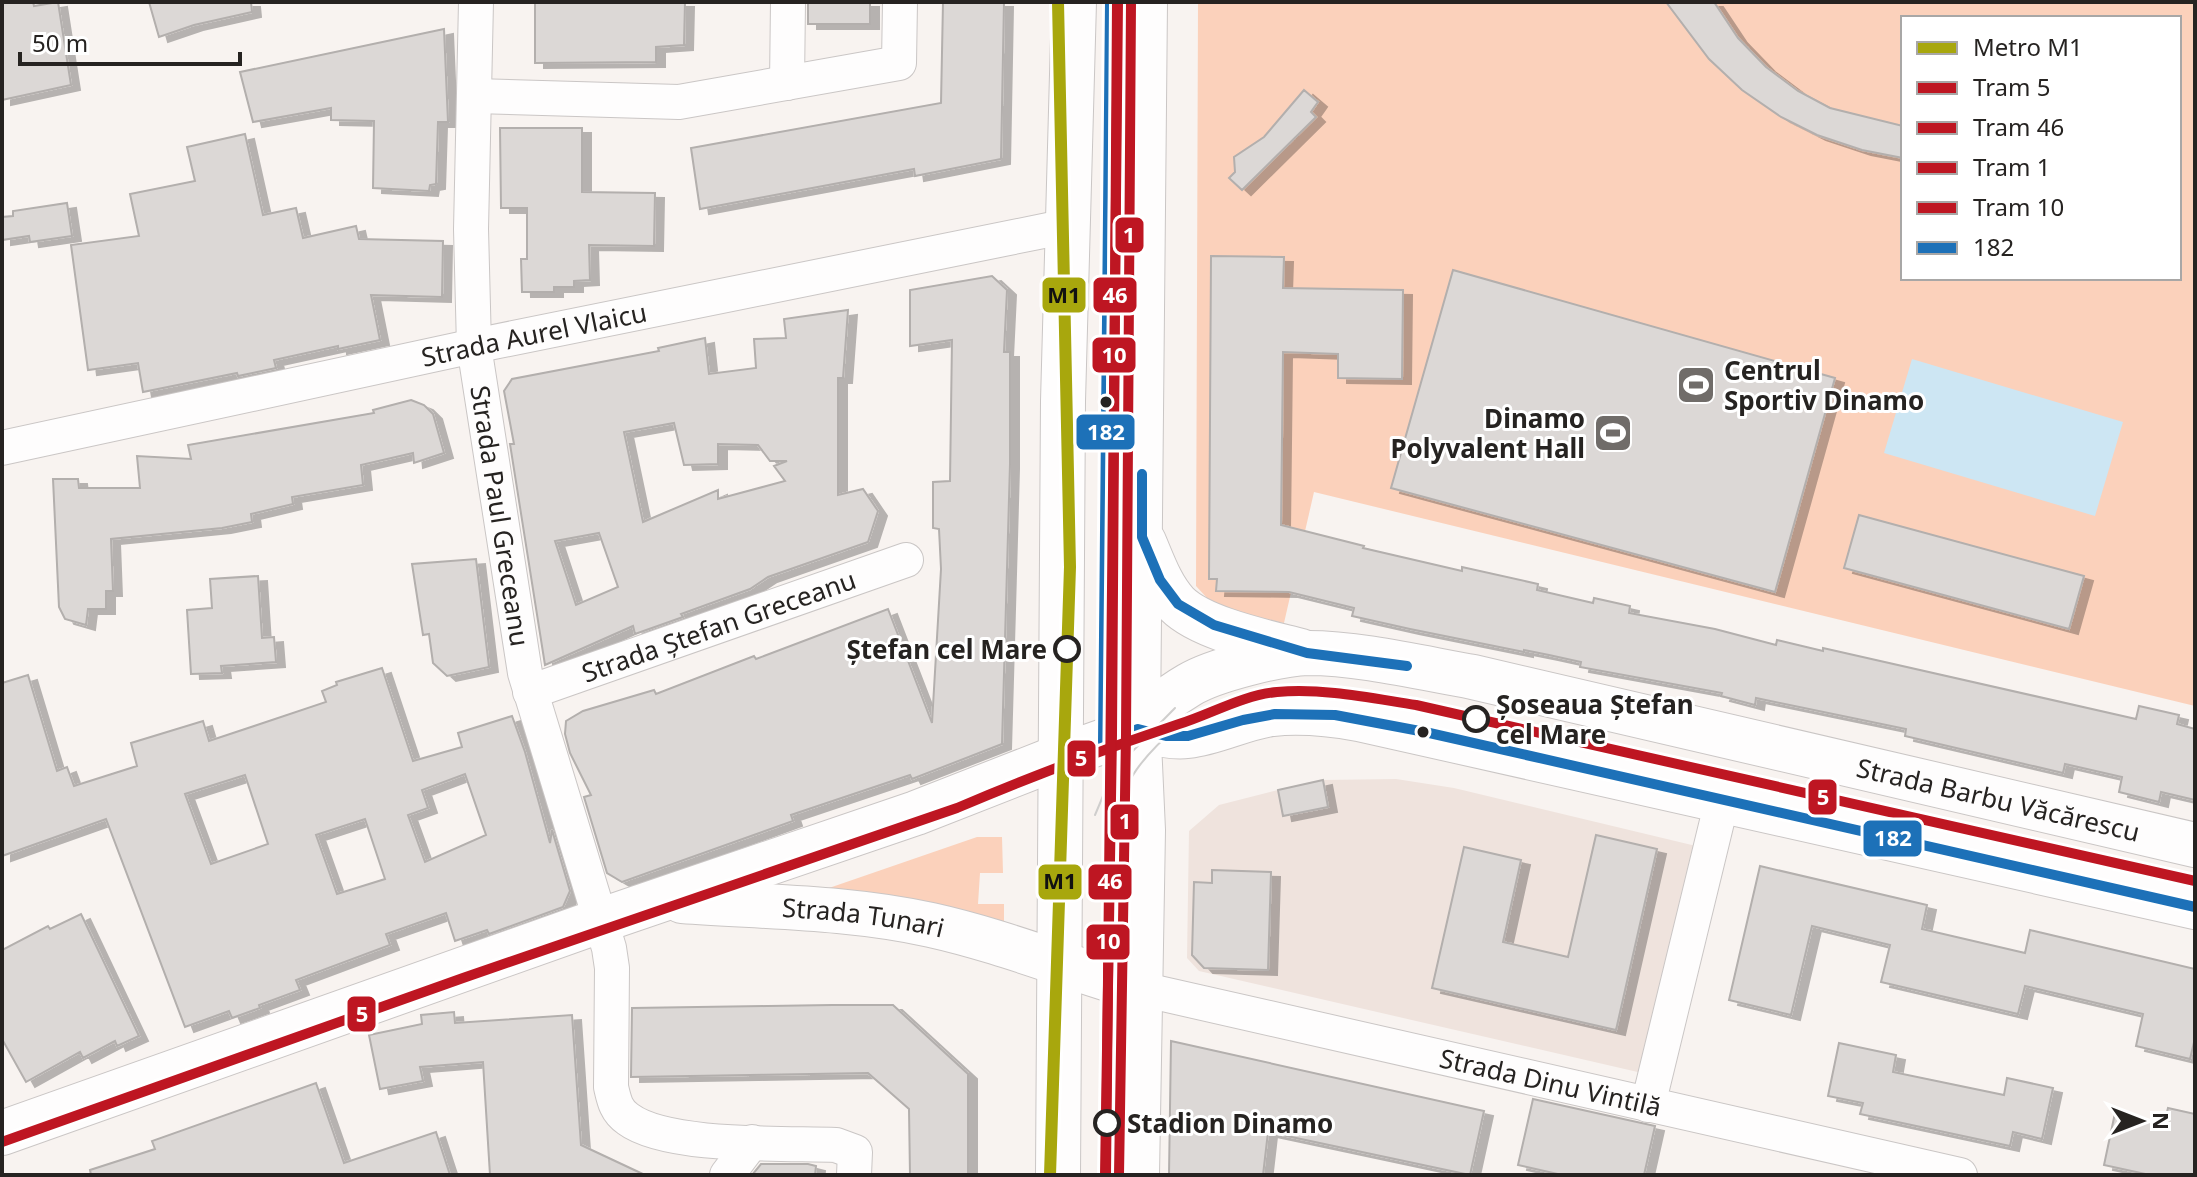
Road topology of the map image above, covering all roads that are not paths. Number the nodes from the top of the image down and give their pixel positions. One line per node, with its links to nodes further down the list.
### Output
1 (476, 2): 7 (street, Strada Paul Greceanu)
2 (788, 2): 6 (street)
3 (900, 2): 6 (street)
4 (1074, 2): 8 (main road)
5 (1145, 2): 11 (main road)
6 (787, 83): 7 (street)
7 (475, 96): 9 (street, Strada Paul Greceanu)
8 (1068, 226): 9 (street, Strada Aurel Vlaicu); 16 (main road)
9 (474, 346): 10 (street, Strada Aurel Vlaicu); 14 (street, Strada Paul Greceanu)
10 (2, 448)
11 (1142, 537): 13 (main road); 15 (main road)
12 (906, 560): 14 (street, Strada Ștefan Greceanu)
13 (1307, 653): 15 (main road, Strada Barbu Văcărescu); 18 (main road, Strada Barbu Văcărescu)
14 (530, 692): 21 (street, Strada Paul Greceanu)
15 (1138, 729): 16 (main road, Strada Tunari); 17 (main road); 23 (main road)
16 (1059, 757): 19 (main road, Strada Tunari); 22 (main road)
17 (1722, 801): 20 (main road); 24 (street)
18 (2195, 845)
19 (663, 899): 21 (main road, Strada Tunari); 22 (main road, Strada Tunari)
20 (2195, 907)
21 (602, 920): 25 (main road, Strada Tunari); 26 (street, Strada Paul Greceanu)
22 (1058, 964): 23 (main road, Strada Tunari); 29 (main road)
23 (1141, 989): 24 (street, Strada Dinu Vintilă); 30 (main road)
24 (1648, 1105): 31 (street, Strada Dinu Vintilă)
25 (2, 1133)
26 (752, 1142): 27 (street); 28 (street)
27 (727, 1175)
28 (854, 1175)
29 (1058, 1175)
30 (1137, 1175)
31 (1960, 1175)

